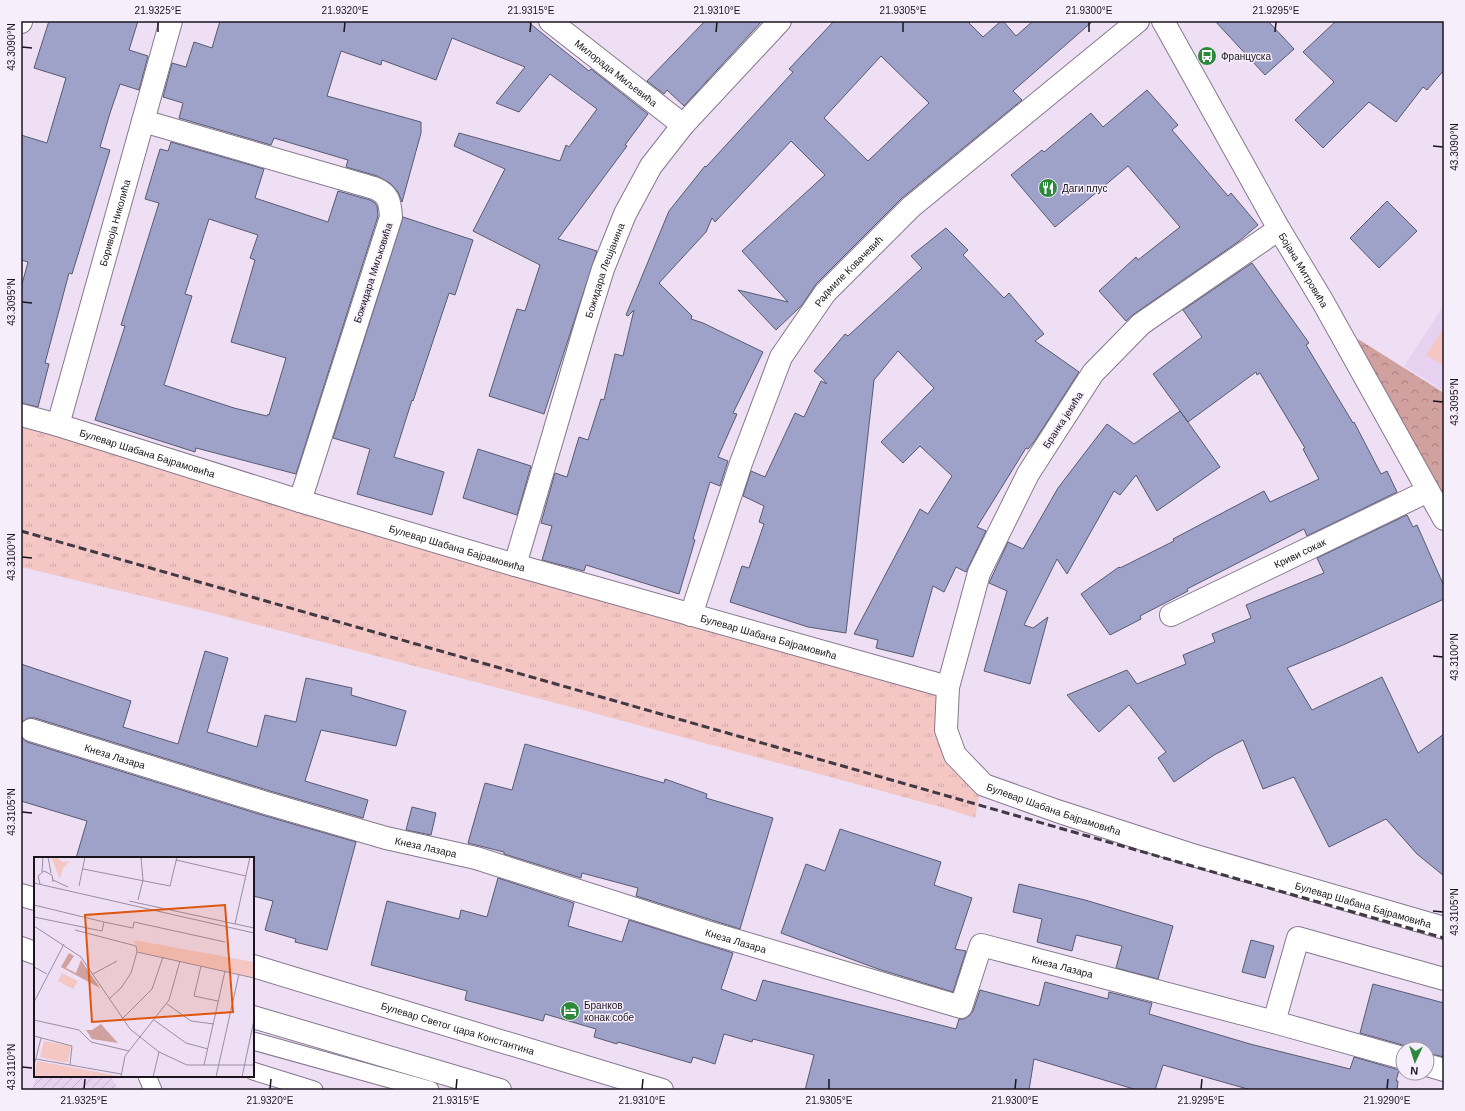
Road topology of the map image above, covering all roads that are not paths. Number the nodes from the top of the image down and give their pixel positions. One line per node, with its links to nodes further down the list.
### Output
1 (171, 21): 6 (street, Боривоја Николића)
2 (550, 21): 7 (street, Милорада Миљевића)
3 (780, 21): 7 (street, Божидара Лешјанина)
4 (1138, 21): 15 (street, Радмиле Ковачевић)
5 (1162, 21): 8 (street, Бојана Митровића)
6 (143, 121): 10 (street, Боривоја Николића); 12 (street, Божидара Миљковића)
7 (683, 125): 14 (street, Божидара Лешјанина)
8 (1279, 229): 11 (street, Бојана Митровића); 17 (street, Бранка јекића)
9 (21, 415): 10 (street, Булевар Шабана Бајрамовића)
10 (58, 425): 12 (street, Булевар Шабана Бајрамовића)
11 (1428, 491): 13 (street, Бојана Митровића); 16 (street, Криви сокак)
12 (300, 501): 14 (street, Булевар Шабана Бајрамовића)
13 (1444, 519)
14 (515, 565): 15 (street, Булевар Шабана Бајрамовића)
15 (691, 615): 17 (street, Булевар Шабана Бајрамовића)
16 (1171, 615)
17 (948, 688): 21 (street, Булевар Шабана Бајрамовића)
18 (31, 730): 27 (street, Кнеза Лазара)
19 (21, 895): 20 (street)
20 (34, 899)
21 (1444, 928)
22 (21, 948): 23 (street)
23 (34, 953)
24 (254, 966): 36 (street, Булевар Светог цара Константина)
25 (1444, 979): 27 (street)
26 (254, 1017): 35 (street)
27 (1274, 1022): 29 (street, Кнеза Лазара)
28 (254, 1040): 34 (lane)
29 (1395, 1056)
30 (254, 1071): 33 (lane)
31 (147, 1077): 32 (lane)
32 (153, 1090)
33 (314, 1090)
34 (430, 1090)
35 (500, 1090)
36 (662, 1090)

